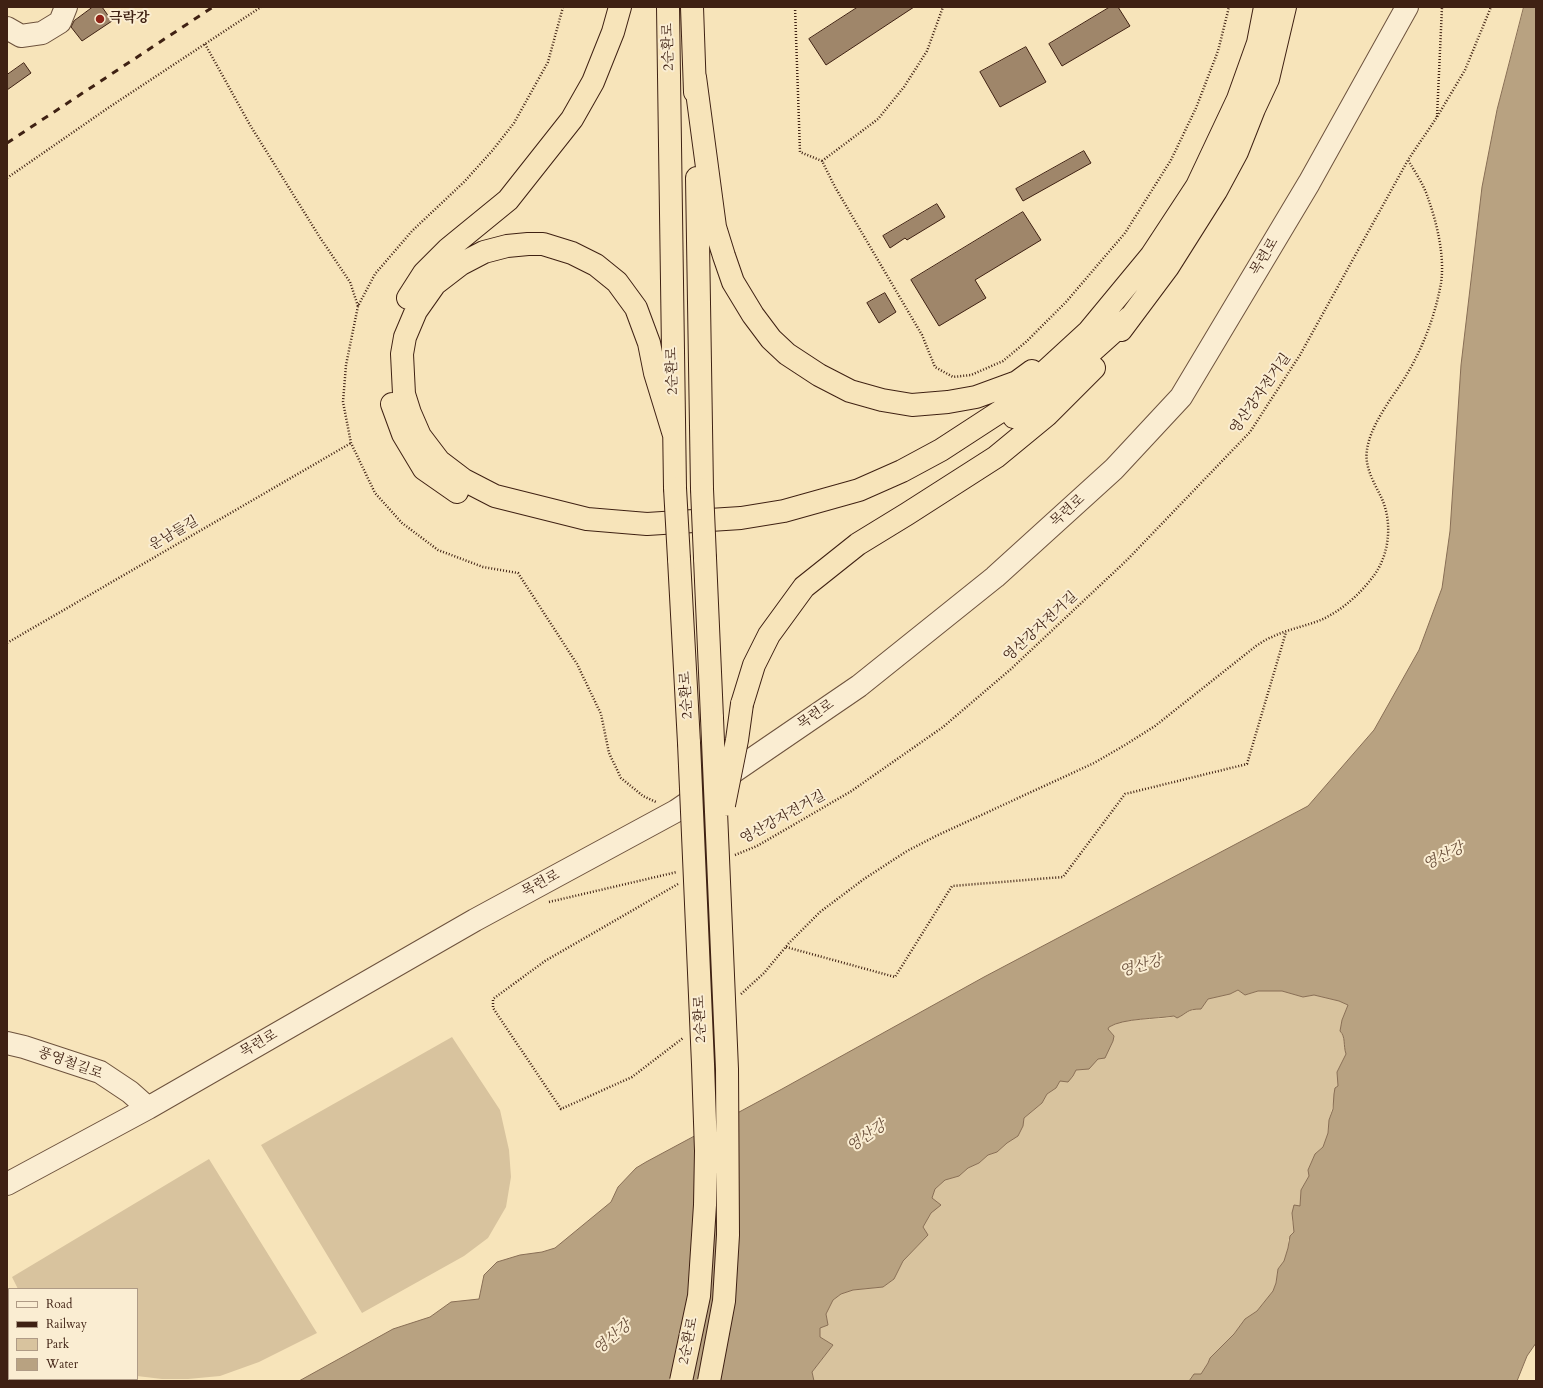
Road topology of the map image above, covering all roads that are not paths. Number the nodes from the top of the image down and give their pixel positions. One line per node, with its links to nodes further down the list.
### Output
1 (66, 7): 8 (street)
2 (620, 7): 10 (highway)
3 (668, 7): 12 (highway, 2순환로)
4 (692, 7): 9 (highway, 2순환로)
5 (1265, 7): 11 (highway)
6 (1285, 7): 10 (highway)
7 (1407, 7): 15 (street, 목련로)
8 (7, 28)
9 (695, 78): 11 (highway); 13 (highway, 2순환로, bridge)
10 (1130, 317): 13 (highway, bridge)
11 (1089, 331): 12 (highway)
12 (674, 435): 17 (highway, 2순환로, bridge)
13 (717, 838): 18 (highway, 2순환로, bridge)
14 (7, 1043): 15 (street, 풍영철길로)
15 (148, 1108): 16 (street, 목련로)
16 (7, 1184)
17 (681, 1381)
18 (709, 1381)

